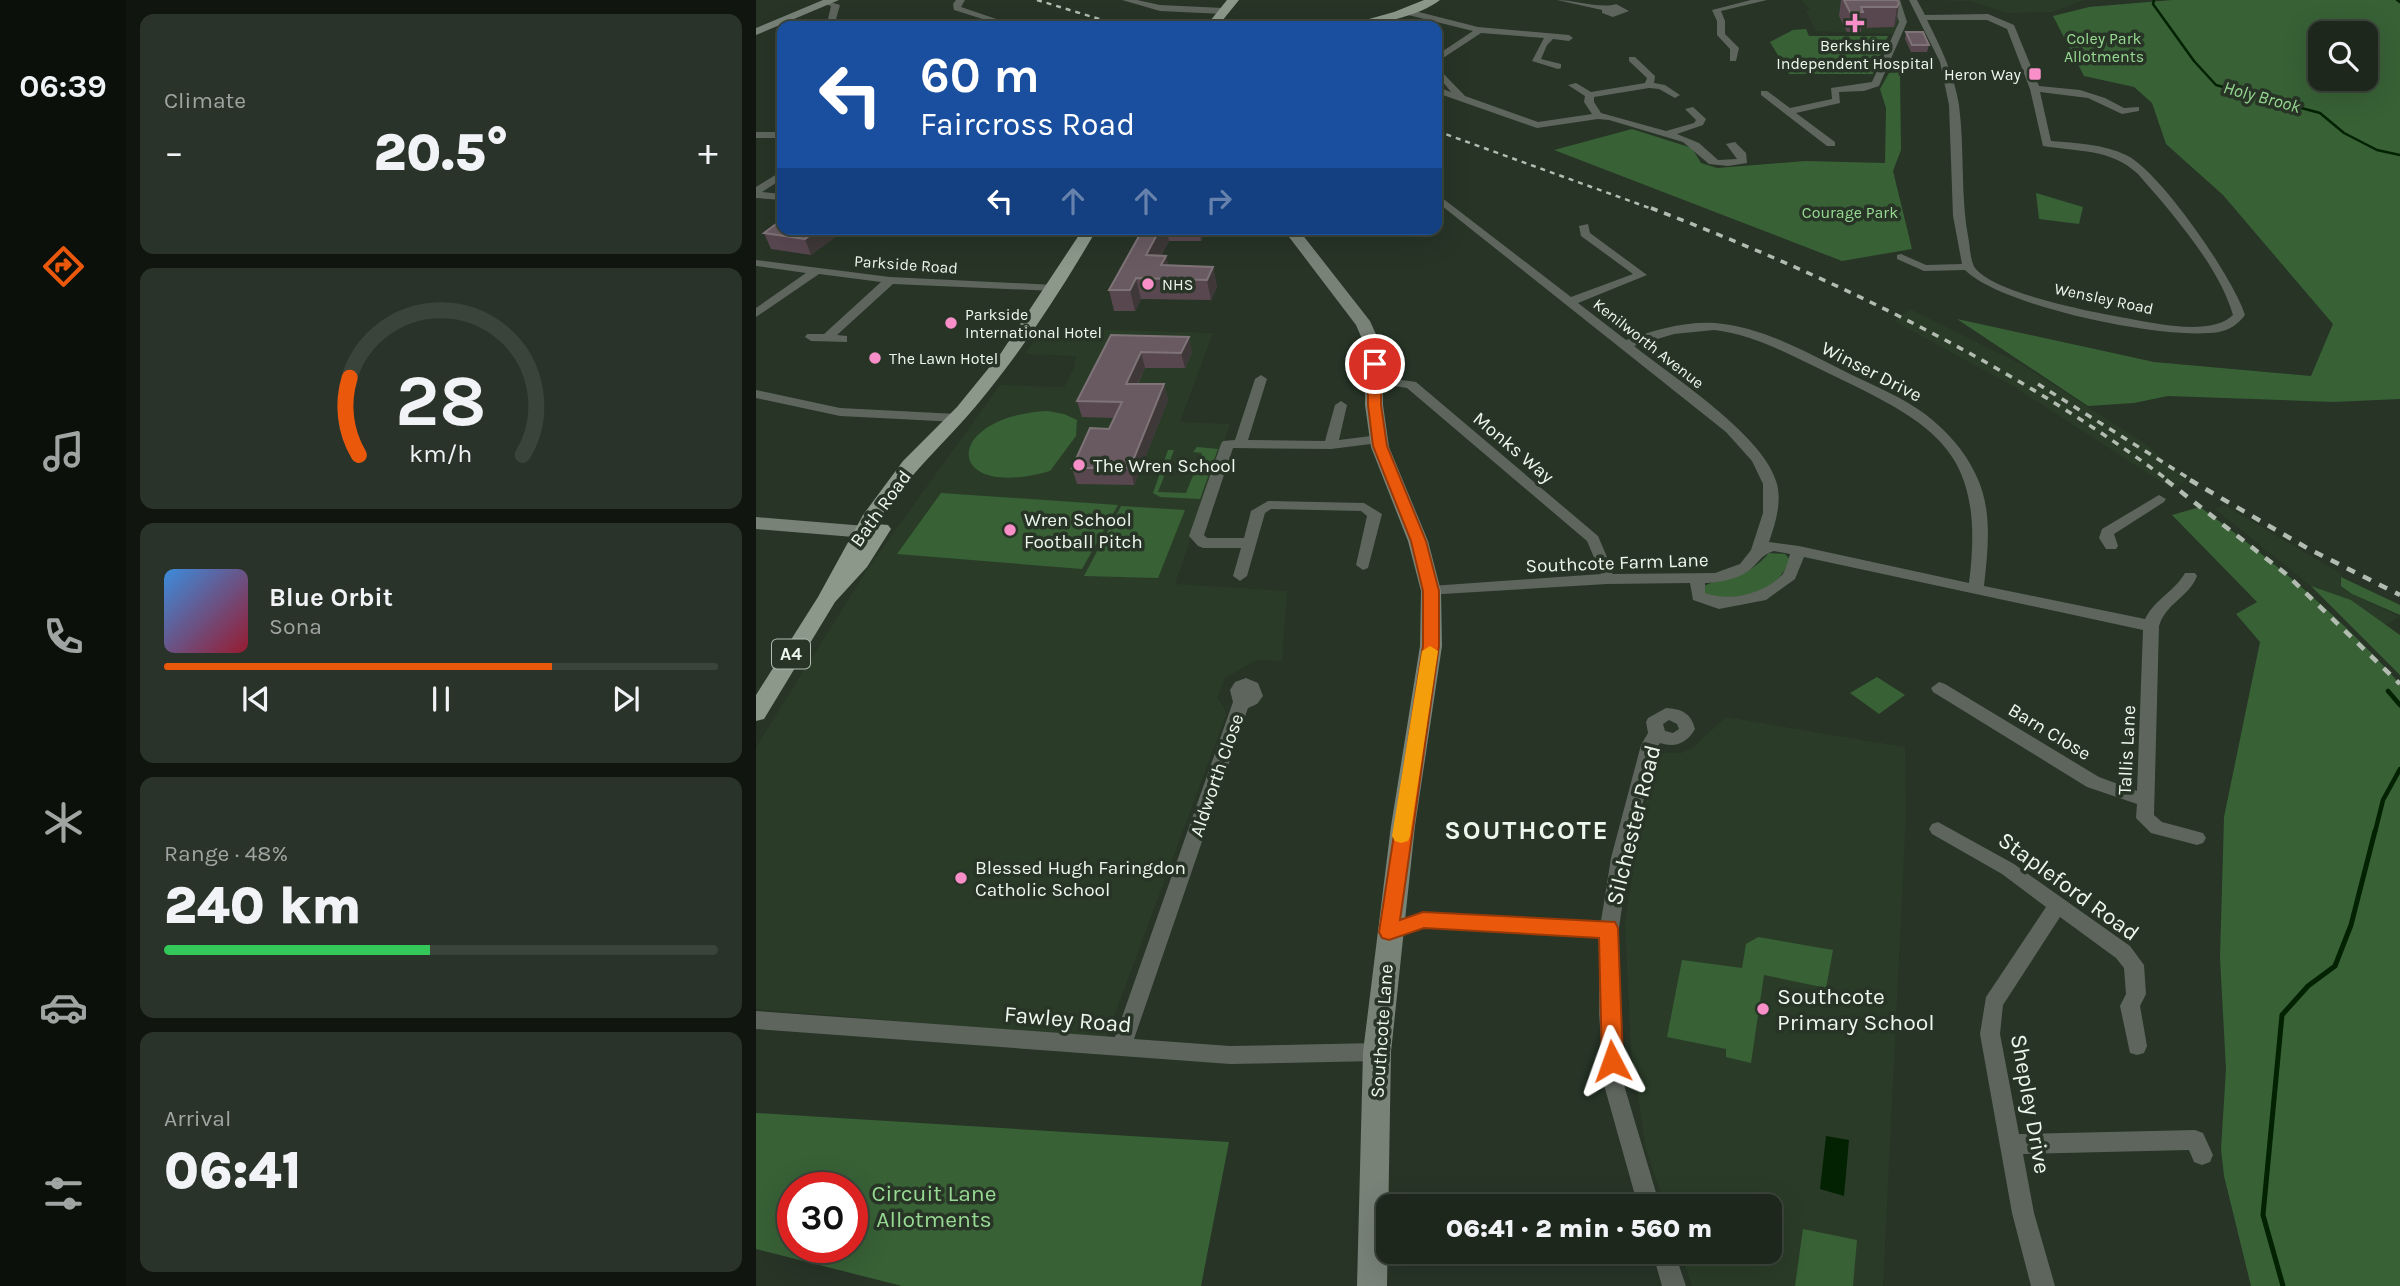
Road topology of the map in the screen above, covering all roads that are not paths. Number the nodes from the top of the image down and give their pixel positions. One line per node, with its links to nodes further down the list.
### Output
1 (961, 0): 18 (street)
2 (1126, 0): 14 (street)
3 (1233, 0): 14 (main road)
4 (1434, 0): 13 (main road)
5 (1561, 0): 10 (street)
6 (1763, 0): 12 (street)
7 (1896, 0): 42 (street)
8 (1913, 0): 15 (street)
9 (835, 2): 16 (street); 17 (street)
10 (1606, 8)
11 (1703, 10): 12 (street)
12 (1716, 10): 27 (street)
13 (1407, 12): 19 (main road); 22 (street)
14 (1222, 17)
15 (1924, 18): 34 (street); 58 (street)
16 (782, 21)
17 (833, 21)
18 (997, 21)
19 (1370, 21)
20 (777, 23): 21 (street)
21 (759, 29)
22 (1478, 30): 23 (street); 25 (street)
23 (1550, 37): 24 (street); 28 (street)
24 (1569, 38)
25 (1442, 56)
26 (1632, 59): 32 (street)
27 (1733, 59)
28 (1558, 66)
29 (1442, 75): 30 (street)
30 (1451, 85): 33 (street); 39 (street)
31 (1573, 85): 37 (street)
32 (1649, 85): 37 (street); 38 (street)
33 (1442, 88)
34 (2035, 89): 41 (street); 58 (street, Wensley Road)
35 (1442, 91): 39 (street)
36 (1764, 93): 42 (street)
37 (1590, 94): 43 (street)
38 (1675, 95)
39 (1461, 97): 43 (street)
40 (1690, 109): 44 (street)
41 (2136, 109)
42 (1791, 111): 48 (street)
43 (1598, 116): 44 (street)
44 (1666, 134): 47 (street)
45 (756, 135): 46 (street)
46 (777, 135)
47 (1731, 144)
48 (1831, 144)
49 (777, 178): 50 (street)
50 (756, 194): 51 (street)
51 (777, 196)
52 (1442, 201): 62 (street, Kenilworth Avenue)
53 (1584, 226): 62 (street)
54 (1086, 235): 61 (main road, Bath Road / A4)
55 (1295, 235): 69 (street, Southcote Lane)
56 (1901, 257): 58 (street)
57 (756, 263): 59 (street, Parkside Road)
58 (1968, 267)
59 (815, 272): 60 (street, Parkside Road); 63 (street)
60 (890, 280): 61 (street, Parkside Road); 65 (street)
61 (1055, 288): 72 (main road, Bath Road / A4)
62 (1569, 302): 67 (street, Kenilworth Avenue)
63 (756, 313)
64 (811, 337): 65 (street)
65 (828, 337): 66 (street)
66 (843, 339)
67 (1623, 345): 81 (street, Kenilworth Avenue); 88 (street, Winser Drive)
68 (1261, 379): 74 (street)
69 (1376, 379): 73 (street, Southcote Lane); 84 (street, Monks Way)
70 (757, 394): 72 (street)
71 (1341, 405): 75 (street)
72 (952, 423): 78 (main road, Bath Road / A4)
73 (1379, 439): 75 (street); 89 (street, Southcote Lane)
74 (1235, 443): 75 (street); 79 (street)
75 (1331, 445)
76 (2160, 499): 80 (street)
77 (756, 523): 78 (street)
78 (870, 533): 93 (main road, Bath Road / A4)
79 (1250, 543): 83 (street); 85 (street)
80 (2111, 546)
81 (1758, 551): 82 (street); 87 (street, Southcote Farm Lane)
82 (1799, 551): 87 (street); 88 (street)
83 (1363, 565)
84 (1606, 571)
85 (1240, 576)
86 (2190, 576): 90 (street)
87 (1697, 579): 89 (street, Southcote Farm Lane)
88 (1976, 590): 90 (street)
89 (1431, 591): 100 (street, Southcote Lane)
90 (2151, 626): 95 (street, Tallis Lane)
91 (1939, 688): 95 (street, Barn Close)
92 (1242, 700): 103 (street, Aldworth Close)
93 (756, 713)
94 (1657, 734): 99 (street, Silchester Road)
95 (2145, 800): 97 (street, Tallis Lane)
96 (1938, 829): 98 (street, Stapleford Road)
97 (2197, 838)
98 (2057, 906): 102 (street, Stapleford Road); 105 (street, Shepley Drive)
99 (1609, 928): 100 (street); 107 (street, Silchester Road)
100 (1389, 932): 104 (street, Southcote Lane)
101 (756, 1020): 103 (street, Fawley Road)
102 (2137, 1046)
103 (1121, 1048): 104 (street, Fawley Road)
104 (1377, 1052): 109 (street, Southcote Lane)
105 (2011, 1144): 106 (street); 111 (street, Shepley Drive)
106 (2202, 1155)
107 (1646, 1194)
108 (1667, 1264): 110 (street)
109 (1372, 1286)
110 (1674, 1286)
111 (2043, 1286)

